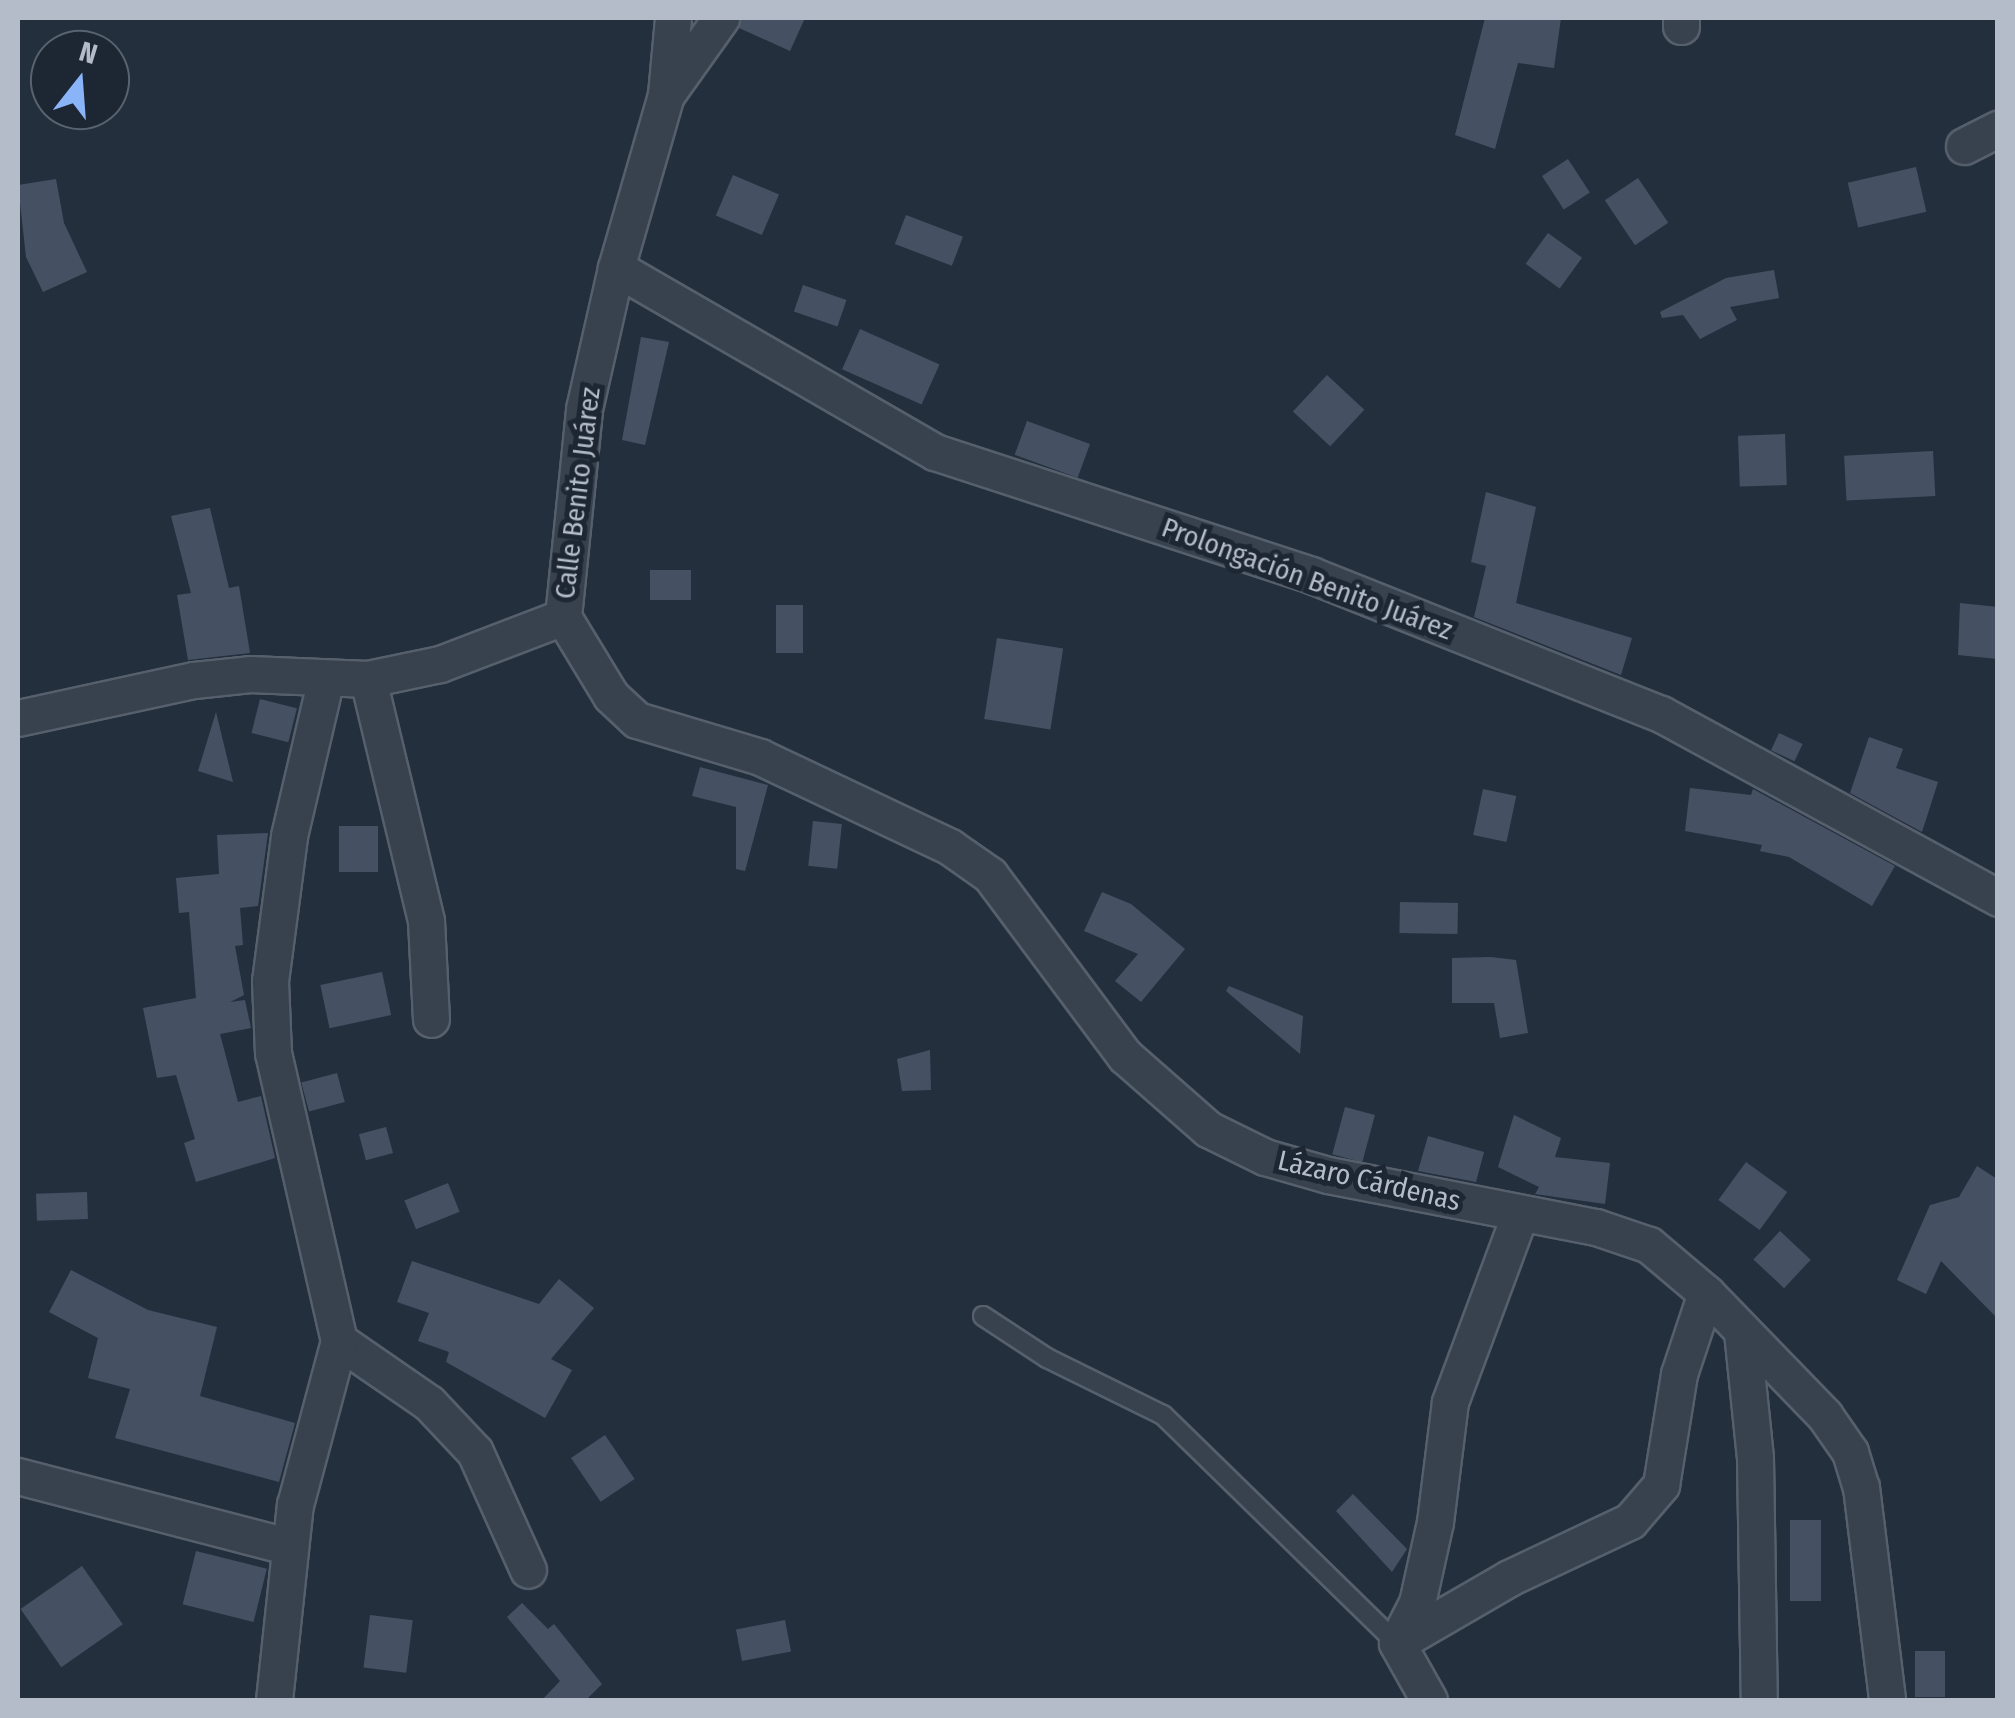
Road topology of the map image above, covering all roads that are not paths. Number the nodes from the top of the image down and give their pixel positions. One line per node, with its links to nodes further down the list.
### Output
1 (673, 18): 3 (street)
2 (720, 18): 3 (street, Calle Benito Juárez)
3 (666, 95): 6 (street, Calle Benito Juárez)
4 (1998, 129): 5 (street)
5 (1964, 146)
6 (616, 268): 7 (street, Calle Benito Juárez); 11 (street, Prolongación Benito Juárez)
7 (563, 616): 9 (street, Calle Benito Juárez); 13 (street, Lázaro Cárdenas)
8 (326, 678): 9 (street, Calle Benito Juárez); 10 (street, Calle Benito Juárez); 17 (street)
9 (368, 679): 12 (street)
10 (18, 718)
11 (1998, 898)
12 (431, 1019)
13 (1520, 1214): 14 (street, Lázaro Cárdenas); 21 (street)
14 (1706, 1293): 16 (street, Lázaro Cárdenas); 21 (street)
15 (983, 1316): 21 (lane)
16 (1742, 1332): 24 (street); 25 (street, Lázaro Cárdenas)
17 (339, 1341): 19 (street); 20 (street)
18 (18, 1476): 19 (street)
19 (290, 1547): 22 (street)
20 (528, 1570)
21 (1397, 1643): 23 (street)
22 (274, 1700)
23 (1429, 1700)
24 (1759, 1700)
25 (1888, 1700)

